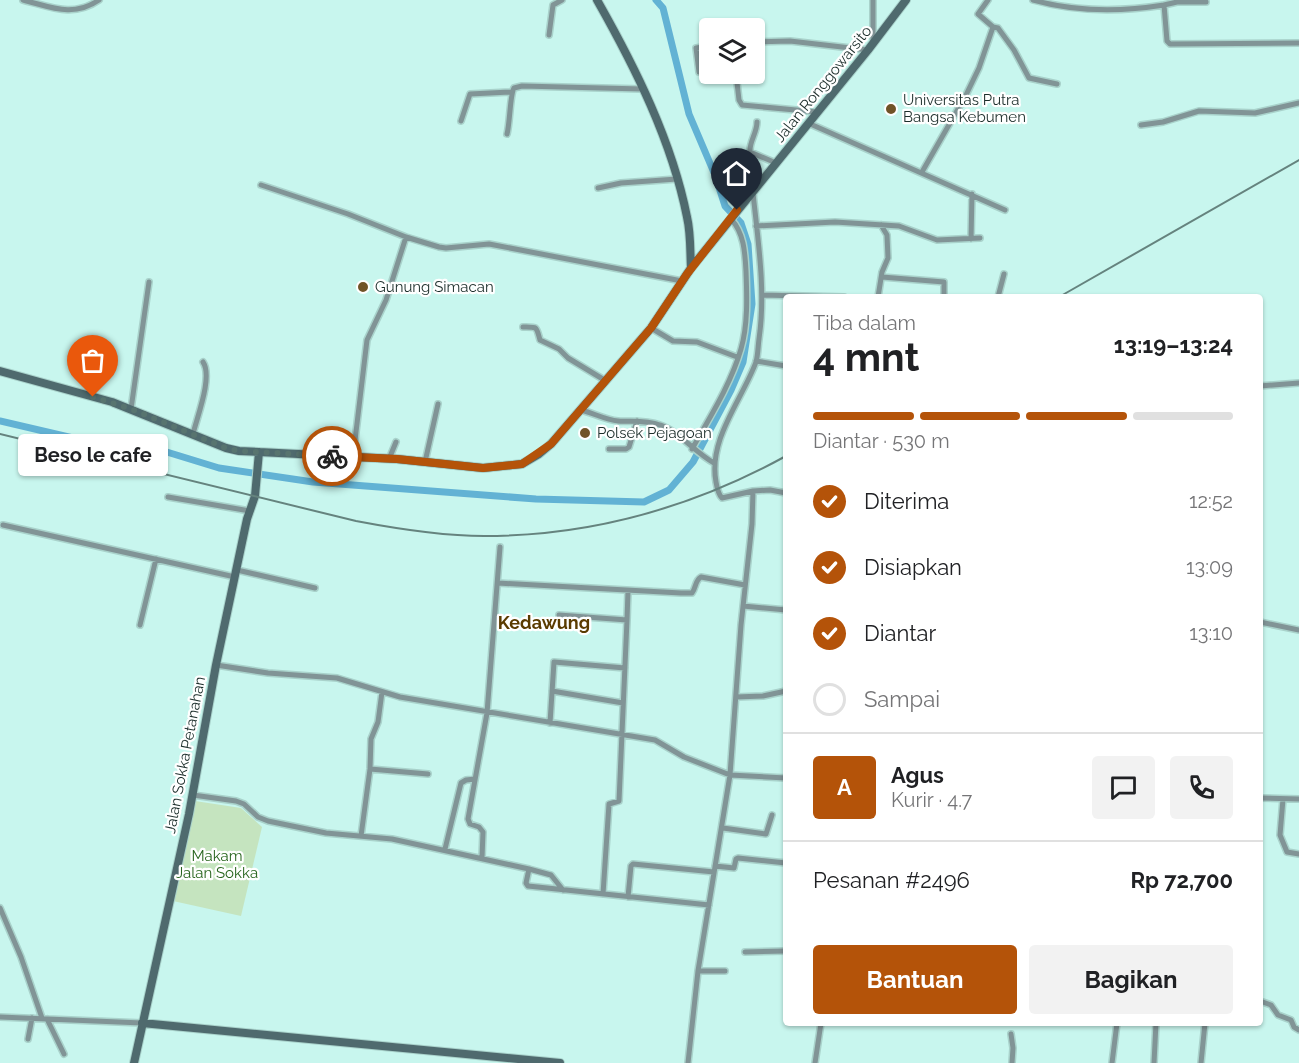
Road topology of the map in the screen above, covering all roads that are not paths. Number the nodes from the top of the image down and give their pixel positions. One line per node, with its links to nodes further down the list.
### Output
1 (23, 0): 2 (street)
2 (99, 0)
3 (562, 0): 15 (street)
4 (597, 0): 23 (main road)
5 (873, 0): 18 (street)
6 (906, 0): 18 (main road, Jalan Ronggowarsito)
7 (987, 0): 14 (street)
8 (1033, 0): 11 (street)
9 (1140, 0): 13 (street)
10 (1206, 2): 12 (street)
11 (1054, 3): 13 (street)
12 (1164, 5): 13 (street); 17 (street)
13 (1140, 8)
14 (993, 27): 22 (street); 33 (street)
15 (549, 35)
16 (765, 42): 18 (street)
17 (1299, 43)
18 (870, 47): 26 (main road, Jalan Ronggowarsito)
19 (699, 48): 20 (street)
20 (699, 72)
21 (737, 84): 26 (street)
22 (1057, 84)
23 (642, 89): 24 (street); 34 (main road)
24 (511, 92): 27 (street); 31 (street)
25 (1299, 103): 30 (street)
26 (817, 112): 29 (main road, Jalan Ronggowarsito)
27 (461, 121)
28 (757, 122): 32 (street)
29 (808, 123): 32 (main road, Jalan Ronggowarsito); 33 (street)
30 (1141, 125)
31 (507, 134)
32 (776, 164): 37 (main road, Jalan Ronggowarsito)
33 (922, 172): 38 (street)
34 (677, 179): 36 (street); 46 (main road)
35 (261, 184): 43 (street)
36 (598, 188)
37 (753, 192): 40 (main road, Jalan Ronggowarsito); 42 (street)
38 (972, 195): 39 (street); 45 (street)
39 (1005, 210)
40 (731, 218): 47 (main road, Jalan Ronggowarsito); 60 (street)
41 (881, 225): 42 (street); 45 (street); 50 (street)
42 (756, 226): 56 (street)
43 (406, 237): 51 (street); 77 (street)
44 (980, 238): 45 (street)
45 (971, 239)
46 (690, 248): 47 (main road); 48 (main road)
47 (702, 256): 48 (main road, Jalan Ronggowarsito)
48 (691, 268): 51 (main road, Jalan Ronggowarsito)
49 (1004, 274): 55 (street)
50 (882, 277): 53 (street); 54 (street)
51 (682, 281): 59 (main road, Jalan Ronggowarsito)
52 (148, 282): 69 (street)
53 (879, 294)
54 (944, 294)
55 (999, 294)
56 (762, 295): 57 (street); 61 (street)
57 (783, 296)
58 (523, 327): 65 (street)
59 (651, 328): 60 (street); 65 (main road, Jalan Ronggowarsito)
60 (737, 357): 74 (street)
61 (756, 361): 63 (street); 80 (street)
62 (203, 362): 72 (street)
63 (783, 366)
64 (0, 371): 69 (main road, Jalan Ronggowarsito)
65 (606, 381): 70 (main road, Jalan Ronggowarsito)
66 (1299, 383): 67 (street)
67 (1263, 386)
68 (438, 404): 79 (street)
69 (131, 409): 72 (main road, Jalan Ronggowarsito)
70 (581, 410): 71 (street); 79 (main road, Jalan Ronggowarsito)
71 (638, 421): 74 (street); 75 (street)
72 (193, 434): 76 (main road, Jalan Ronggowarsito)
73 (396, 442): 78 (street)
74 (693, 449): 80 (street)
75 (609, 450)
76 (259, 452): 77 (main road, Jalan Ronggowarsito); 84 (main road, Jalan Sokka Petanahan)
77 (353, 457): 78 (main road, Jalan Ronggowarsito)
78 (389, 459): 79 (main road, Jalan Ronggowarsito)
79 (425, 462)
80 (714, 463): 81 (street)
81 (753, 491): 82 (street); 90 (street)
82 (783, 492)
83 (168, 497): 84 (street)
84 (250, 511): 88 (main road, Jalan Sokka Petanahan)
85 (3, 525): 87 (street)
86 (500, 547): 89 (street)
87 (156, 559): 88 (street); 98 (street)
88 (237, 573): 91 (street); 100 (main road, Jalan Sokka Petanahan)
89 (498, 583): 92 (street); 107 (street)
90 (745, 585): 92 (street); 93 (street)
91 (315, 588)
92 (628, 591): 96 (street)
93 (743, 606): 94 (street); 105 (street)
94 (783, 610)
95 (559, 615): 96 (street)
96 (627, 620): 101 (street)
97 (1263, 623): 99 (street)
98 (140, 625)
99 (1299, 630)
100 (216, 665): 103 (street); 115 (main road, Jalan Sokka Petanahan)
101 (625, 668): 102 (street); 106 (street)
102 (552, 691): 106 (street); 108 (street)
103 (382, 692): 107 (street); 110 (street)
104 (783, 692): 105 (street)
105 (736, 697): 112 (street)
106 (623, 703): 109 (street)
107 (487, 712): 108 (street); 114 (street)
108 (550, 723): 109 (street)
109 (622, 735): 112 (street); 129 (street)
110 (370, 769): 111 (street); 121 (street)
111 (428, 774)
112 (730, 775): 113 (street); 120 (street)
113 (783, 778)
114 (475, 779): 122 (street); 124 (street)
115 (193, 795): 121 (street); 141 (main road, Jalan Sokka Petanahan)
116 (1263, 798): 117 (street)
117 (1283, 799): 118 (street); 123 (street)
118 (1299, 800)
119 (772, 815): 120 (street)
120 (723, 828): 127 (street)
121 (361, 836): 122 (street)
122 (445, 849): 124 (street)
123 (1299, 854)
124 (482, 858): 126 (street)
125 (783, 863): 127 (street)
126 (529, 869): 128 (street); 128 (street)
127 (715, 869): 130 (street); 131 (street)
128 (563, 890): 129 (street)
129 (603, 894): 130 (street)
130 (628, 897): 131 (street)
131 (709, 905): 135 (street)
132 (0, 908): 140 (street)
133 (783, 951): 134 (street)
134 (745, 952)
135 (698, 971): 136 (street); 152 (street)
136 (725, 972)
137 (1263, 1002): 146 (street)
138 (0, 1017): 139 (street)
139 (32, 1018): 140 (street); 148 (street)
140 (44, 1018): 141 (street); 149 (street)
141 (142, 1023): 150 (main road, Jalan Sokka Petanahan); 151 (main road)
142 (821, 1026): 153 (street)
143 (1118, 1026): 155 (street)
144 (1156, 1026): 156 (street)
145 (1205, 1026): 157 (street)
146 (1299, 1030)
147 (1011, 1035): 154 (street)
148 (28, 1039)
149 (64, 1054)
150 (134, 1063)
151 (560, 1063)
152 (688, 1063)
153 (815, 1063)
154 (1012, 1063)
155 (1112, 1063)
156 (1154, 1063)
157 (1201, 1063)

